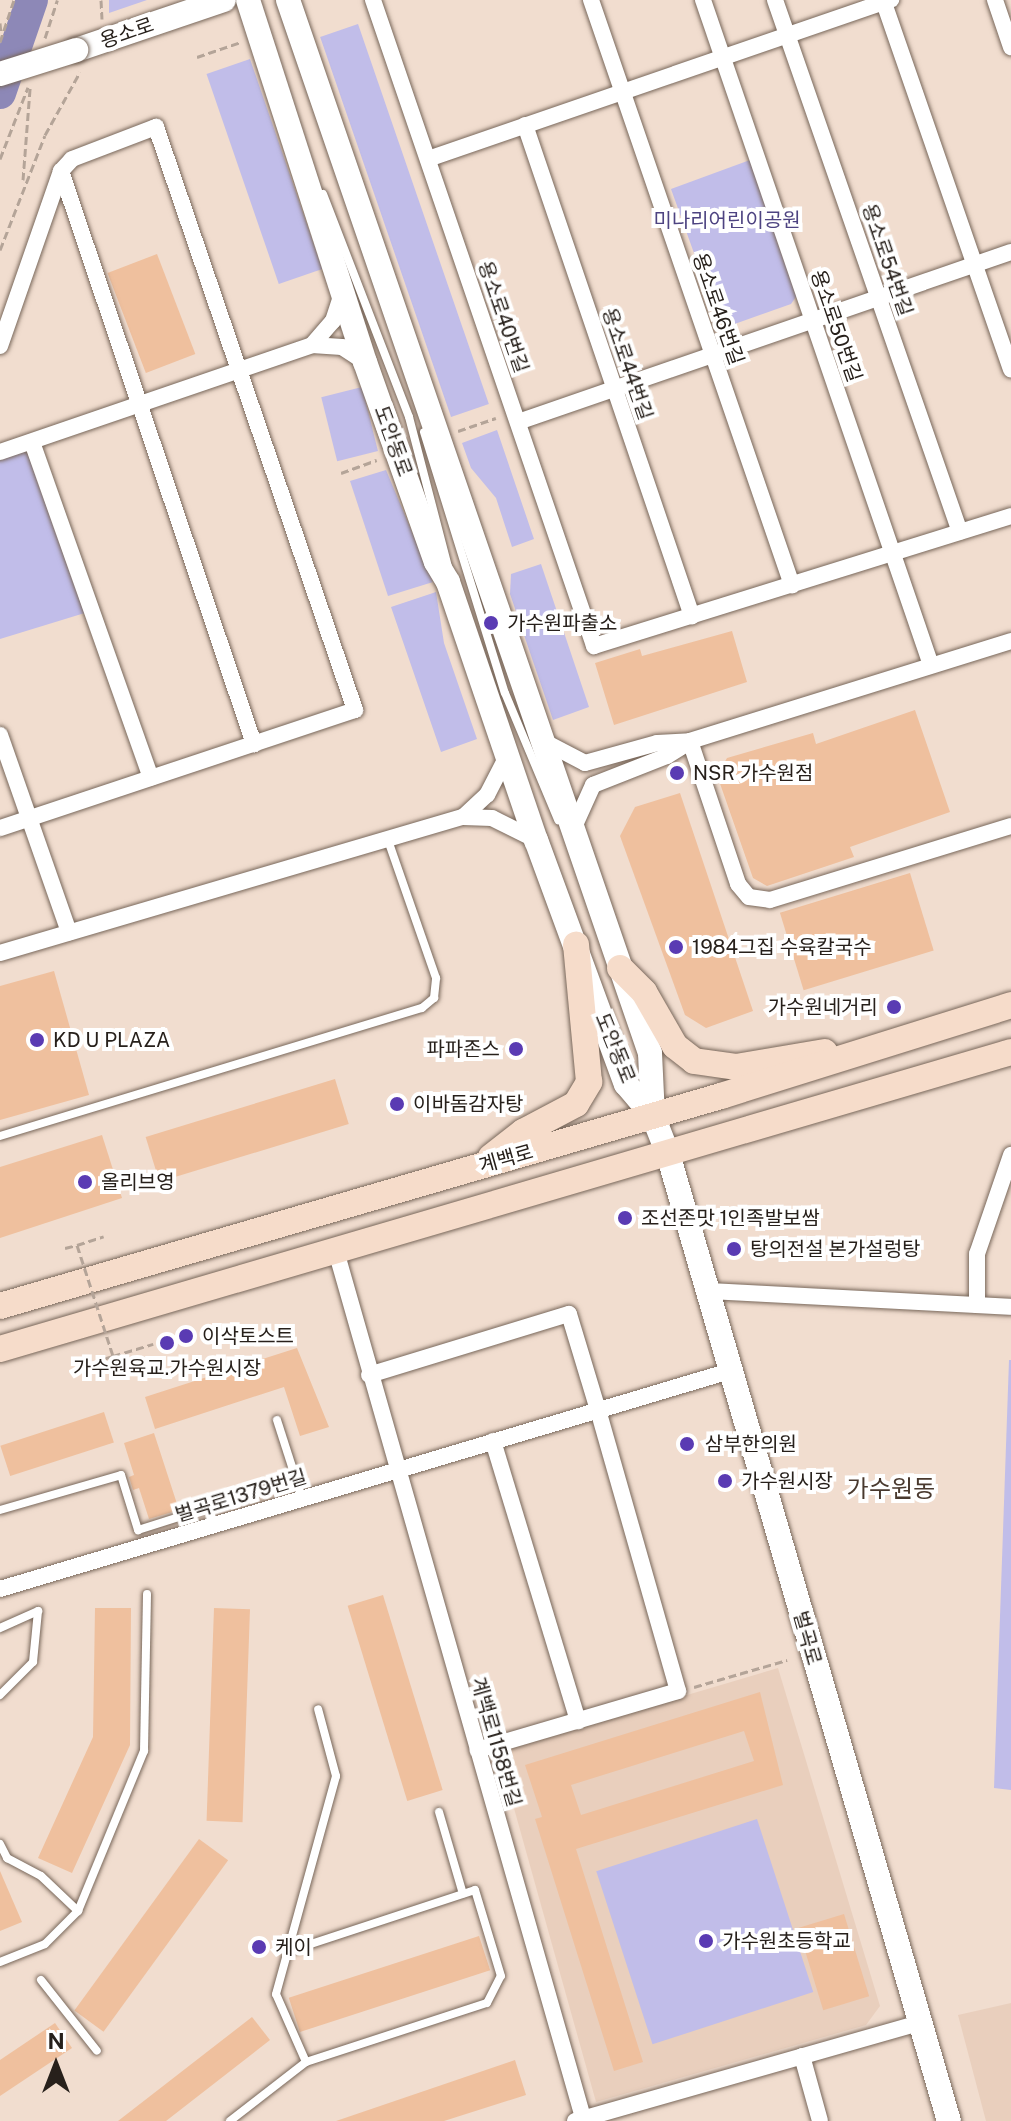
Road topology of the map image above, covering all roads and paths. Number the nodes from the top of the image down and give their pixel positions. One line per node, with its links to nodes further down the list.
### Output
1 (14, 0): 15 (path)
2 (101, 0): 12 (path)
3 (224, 0): 18 (main road, 용소로)
4 (248, 0): 26 (main road, 도안동로)
5 (288, 0): 37 (main road, 도안동로)
6 (373, 0): 25 (street, 용소로40번길)
7 (591, 0): 23 (street, 용소로46번길)
8 (703, 0): 20 (street, 용소로50번길)
9 (775, 0): 14 (street, 용소로54번길)
10 (995, 0): 17 (street)
11 (886, 1): 14 (street); 31 (street)
12 (102, 22)
13 (0, 23): 15 (path)
14 (788, 35): 20 (street); 33 (street, 용소로54번길)
15 (1, 40)
16 (245, 41): 19 (path)
17 (1011, 47)
18 (81, 55): 21 (main road, 용소로, bridge); 28 (path)
19 (197, 57)
20 (723, 57): 23 (street); 34 (street, 용소로50번길)
21 (0, 74)
22 (31, 80): 28 (path)
23 (622, 91): 24 (street); 38 (street, 용소로46번길)
24 (525, 125): 25 (street); 42 (street, 용소로44번길)
25 (428, 159): 45 (street, 용소로40번길)
26 (305, 167): 32 (main road, 도안동로); 54 (lane)
27 (61, 171): 36 (street); 41 (street); 43 (street)
28 (23, 184): 29 (path)
29 (0, 250)
30 (1011, 252): 31 (street)
31 (975, 264): 33 (street); 40 (street)
32 (342, 291): 35 (street); 39 (main road, 도안동로)
33 (879, 297): 34 (street); 52 (street, 용소로54번길)
34 (813, 320): 38 (street); 53 (street, 용소로50번길)
35 (312, 345): 39 (street); 41 (street)
36 (0, 346)
37 (409, 353): 61 (main road, 도안동로); 72 (lane)
38 (713, 355): 42 (street); 55 (street, 용소로46번길)
39 (365, 362): 54 (main road, 도안동로)
40 (1011, 369)
41 (239, 371): 43 (street); 62 (street)
42 (615, 388): 45 (street); 56 (street, 용소로44번길)
43 (136, 405): 47 (street); 62 (street)
44 (500, 417): 46 (path)
45 (518, 422): 56 (street, 용소로40번길)
46 (455, 433)
47 (32, 442): 48 (street); 64 (street)
48 (0, 452)
49 (385, 458): 50 (path)
50 (341, 473)
51 (1011, 516): 52 (street)
52 (960, 532): 53 (street)
53 (893, 553): 55 (street); 58 (street, 용소로50번길)
54 (447, 578): 63 (main road, 도안동로)
55 (792, 585): 56 (street)
56 (692, 616)
57 (1011, 641): 58 (street)
58 (931, 665): 60 (street)
59 (0, 735): 66 (street)
60 (690, 741): 61 (street); 67 (street); 68 (street)
61 (545, 742): 67 (main road, 도안동로)
62 (254, 744): 64 (street)
63 (506, 758): 65 (street); 71 (main road, 도안동로)
64 (151, 778): 66 (street)
65 (463, 817): 70 (street); 71 (street)
66 (30, 818): 69 (street); 73 (street)
67 (575, 825): 72 (main road, 도안동로)
68 (1011, 826)
69 (0, 828)
70 (387, 837): 73 (street); 81 (lane)
71 (536, 840): 74 (main road, 도안동로)
72 (588, 877): 76 (main road, 도안동로)
73 (69, 932): 75 (street)
74 (576, 945): 80 (main road, 도안동로); 84 (main road)
75 (0, 953)
76 (620, 968): 78 (main road); 80 (main road, 도안동로)
77 (1011, 1005): 78 (main road, 계백로)
78 (861, 1050): 80 (main road, 계백로)
79 (1011, 1052): 82 (main road, 계백로)
80 (653, 1116): 82 (main road, 벌곡로); 84 (main road, 계백로)
81 (0, 1136)
82 (668, 1154): 88 (main road, 계백로); 89 (main road, 벌곡로)
83 (1011, 1155): 90 (street)
84 (481, 1166): 91 (main road, 계백로)
85 (104, 1236): 86 (path)
86 (77, 1245): 87 (path, bridge); 95 (path, bridge)
87 (65, 1248)
88 (336, 1251): 94 (main road, 계백로); 98 (street, 계백로1158번길)
89 (708, 1291): 90 (street); 97 (main road, 벌곡로)
90 (977, 1305): 92 (street)
91 (0, 1306)
92 (1011, 1307)
93 (153, 1344): 95 (path)
94 (0, 1349)
95 (113, 1356): 96 (path, bridge)
96 (103, 1359)
97 (730, 1371): 99 (street, 벌곡로1379번길); 122 (main road, 벌곡로)
98 (369, 1375): 99 (street); 102 (street, 계백로1158번길)
99 (598, 1410): 101 (street, 벌곡로1379번길); 110 (street)
100 (277, 1420): 103 (lane)
101 (493, 1441): 102 (street, 벌곡로1379번길); 113 (street)
102 (396, 1470): 104 (street, 벌곡로1379번길); 114 (street, 계백로1158번길)
103 (296, 1480): 104 (lane); 105 (lane)
104 (302, 1498): 106 (street, 벌곡로1379번길)
105 (0, 1510)
106 (0, 1589)
107 (147, 1594): 118 (lane)
108 (0, 1628): 111 (lane)
109 (787, 1660): 110 (path)
110 (678, 1691): 113 (street)
111 (0, 1695)
112 (318, 1709): 119 (lane)
113 (578, 1721): 114 (street)
114 (478, 1750): 126 (street, 계백로1158번길)
115 (439, 1812): 117 (lane)
116 (0, 1844): 118 (lane)
117 (463, 1894): 119 (lane); 125 (lane)
118 (78, 1911): 120 (lane)
119 (289, 1951): 125 (lane)
120 (0, 1962)
121 (41, 1980): 123 (lane)
122 (922, 2022): 124 (street); 129 (main road, 벌곡로)
123 (97, 2051)
124 (802, 2056): 126 (street); 128 (street)
125 (306, 2062): 127 (lane)
126 (580, 2120)
127 (230, 2121)
128 (820, 2121)
129 (949, 2121)

